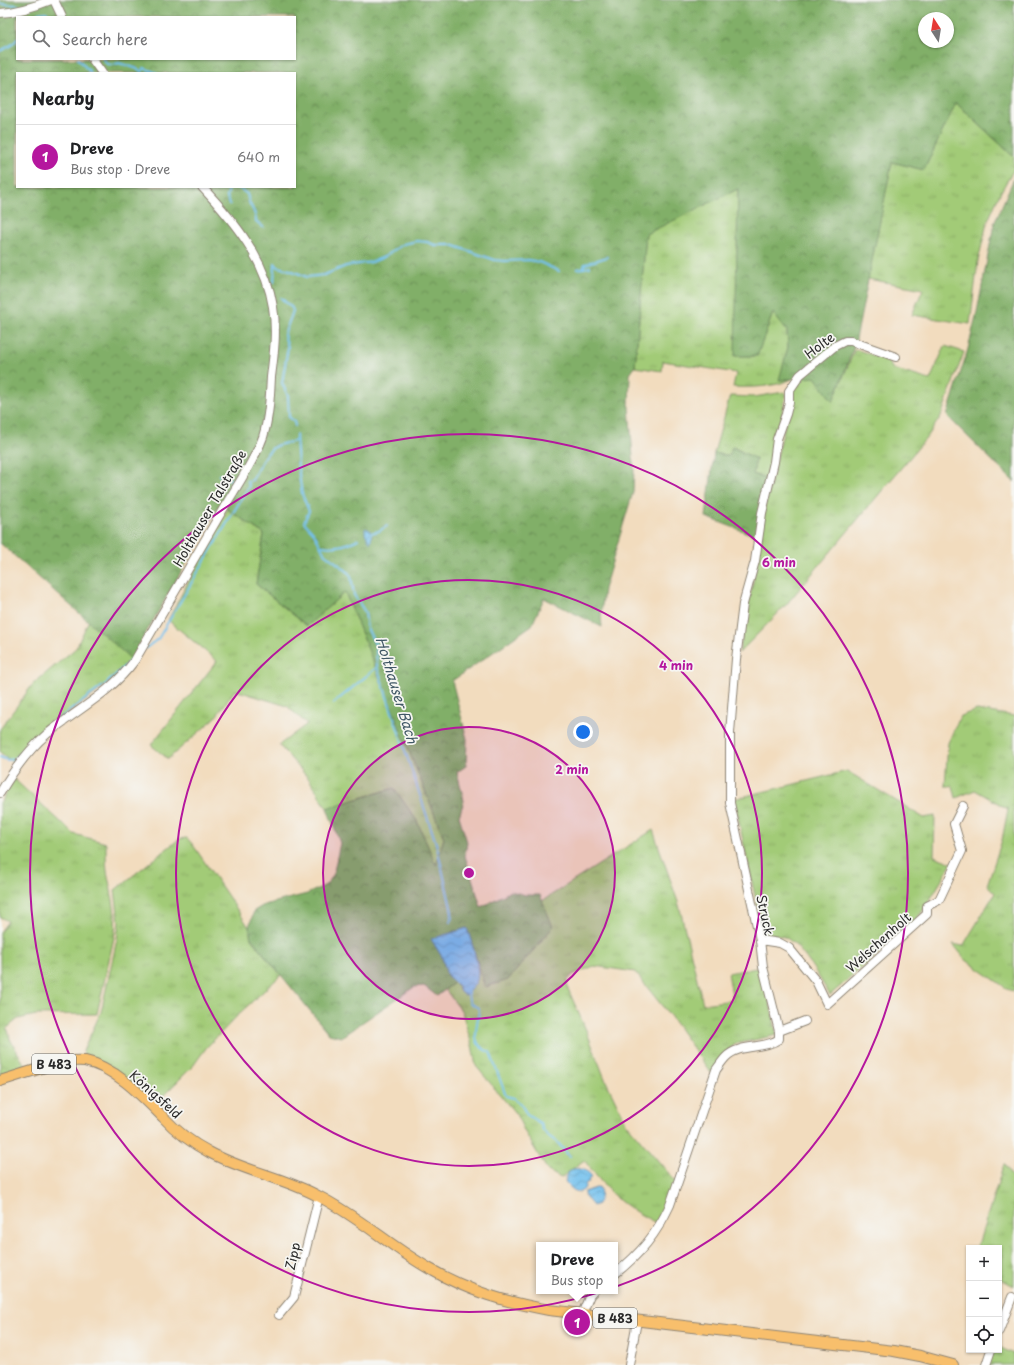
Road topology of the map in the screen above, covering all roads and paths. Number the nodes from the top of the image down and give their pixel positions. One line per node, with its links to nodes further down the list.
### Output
1 (50, 0): 3 (street)
2 (54, 0): 4 (street)
3 (0, 13)
4 (62, 16)
5 (93, 60): 6 (street)
6 (101, 72)
7 (203, 188): 10 (street, Holthauser Talstraße)
8 (896, 357): 9 (street, Holte)
9 (789, 391): 12 (street, Struck)
10 (0, 793)
11 (962, 806): 12 (street, Welschenholt)
12 (760, 940): 14 (street, Struck)
13 (806, 1021): 14 (street)
14 (779, 1031): 17 (street)
15 (0, 1081): 16 (main road, Königsfeld / B 483)
16 (319, 1196): 20 (main road, B 483); 21 (street, Zipp)
17 (618, 1272)
18 (591, 1294): 20 (street)
19 (1012, 1297): 23 (street)
20 (582, 1314): 22 (main road, B 483)
21 (279, 1315)
22 (636, 1321): 25 (street); 26 (main road, B 483)
23 (1002, 1323)
24 (990, 1353): 27 (street)
25 (629, 1365)
26 (953, 1365)
27 (986, 1365)

